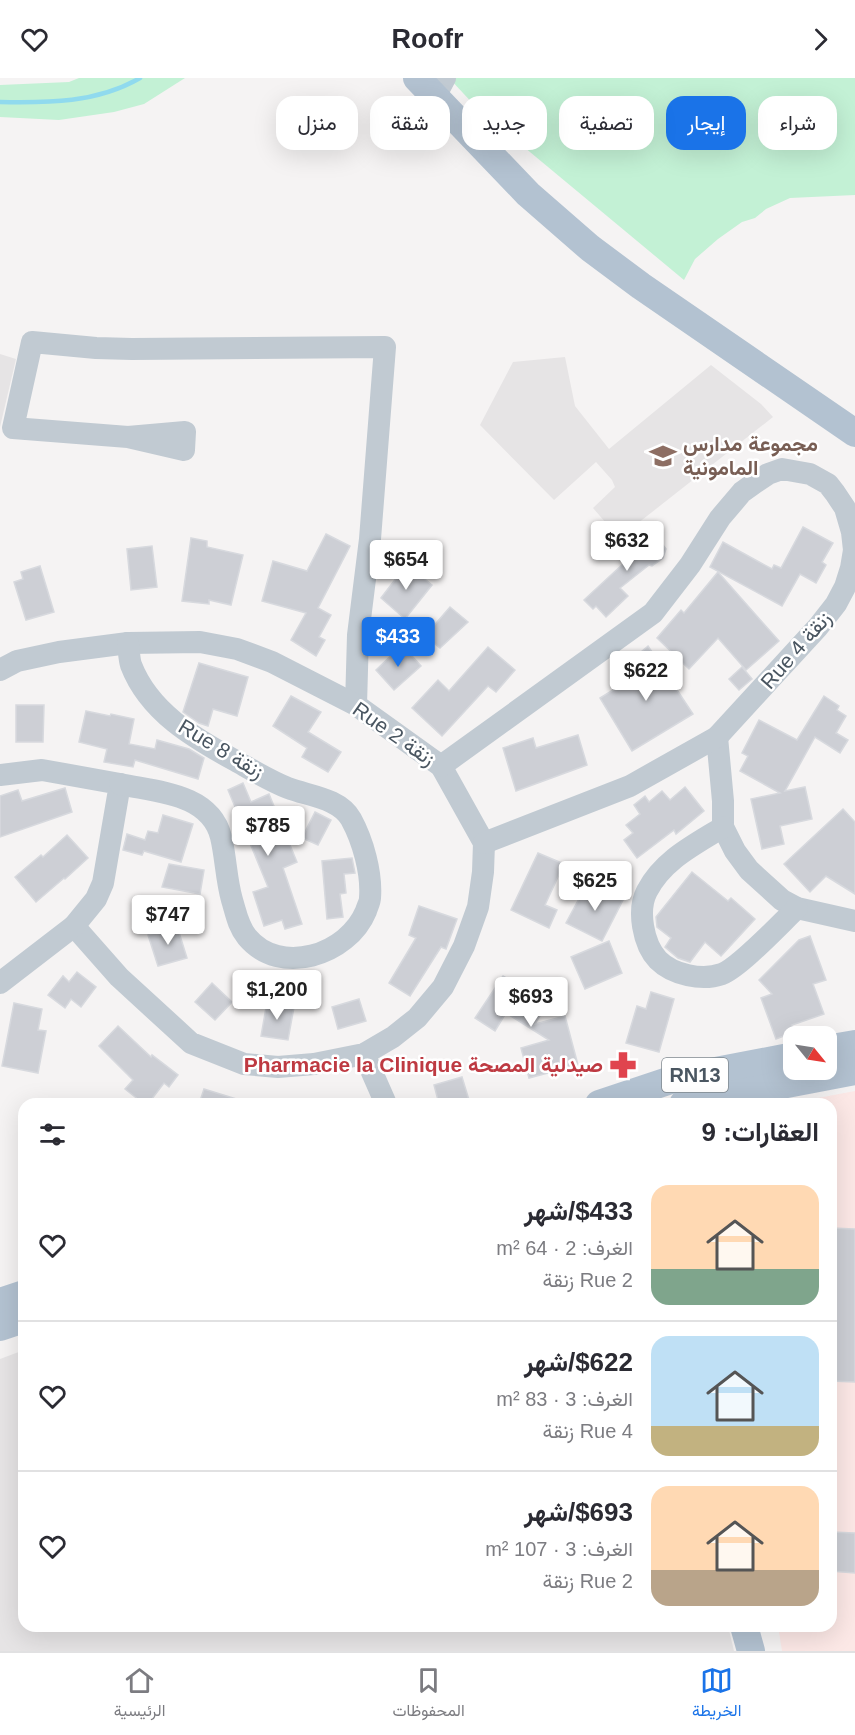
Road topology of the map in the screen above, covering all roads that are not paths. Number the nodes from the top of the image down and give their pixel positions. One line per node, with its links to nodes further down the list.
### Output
1 (432, 84): 2 (main road)
2 (855, 433)
3 (128, 437): 6 (street)
4 (128, 643): 5 (street, Rue 2 زنقة); 6 (street, Rue 2 زنقة); 10 (street, Rue 8 زنقة)
5 (0, 670)
6 (356, 705): 8 (street, Rue 2 زنقة)
7 (717, 737): 8 (street, Rue 4 زنقة); 11 (street); 12 (street, Rue 4 زنقة)
8 (441, 766): 12 (street, Rue 2 زنقة)
9 (0, 775): 10 (street, Rue 8 زنقة)
10 (120, 784): 15 (street)
11 (723, 827): 13 (street); 13 (street)
12 (484, 843): 19 (street)
13 (797, 908): 14 (street)
14 (855, 921)
15 (74, 926): 16 (street); 19 (street)
16 (0, 983)
17 (855, 1044): 18 (main road)
18 (837, 1047)
19 (364, 1054): 22 (street)
20 (783, 1058): 23 (main road, RN13)
21 (855, 1071): 24 (main road, RN13)
22 (383, 1098)
23 (622, 1098)
24 (714, 1098)
25 (18, 1296): 26 (main road)
26 (0, 1302)
27 (18, 1321): 28 (main road)
28 (0, 1327)
29 (746, 1632): 30 (main road)
30 (751, 1651)

